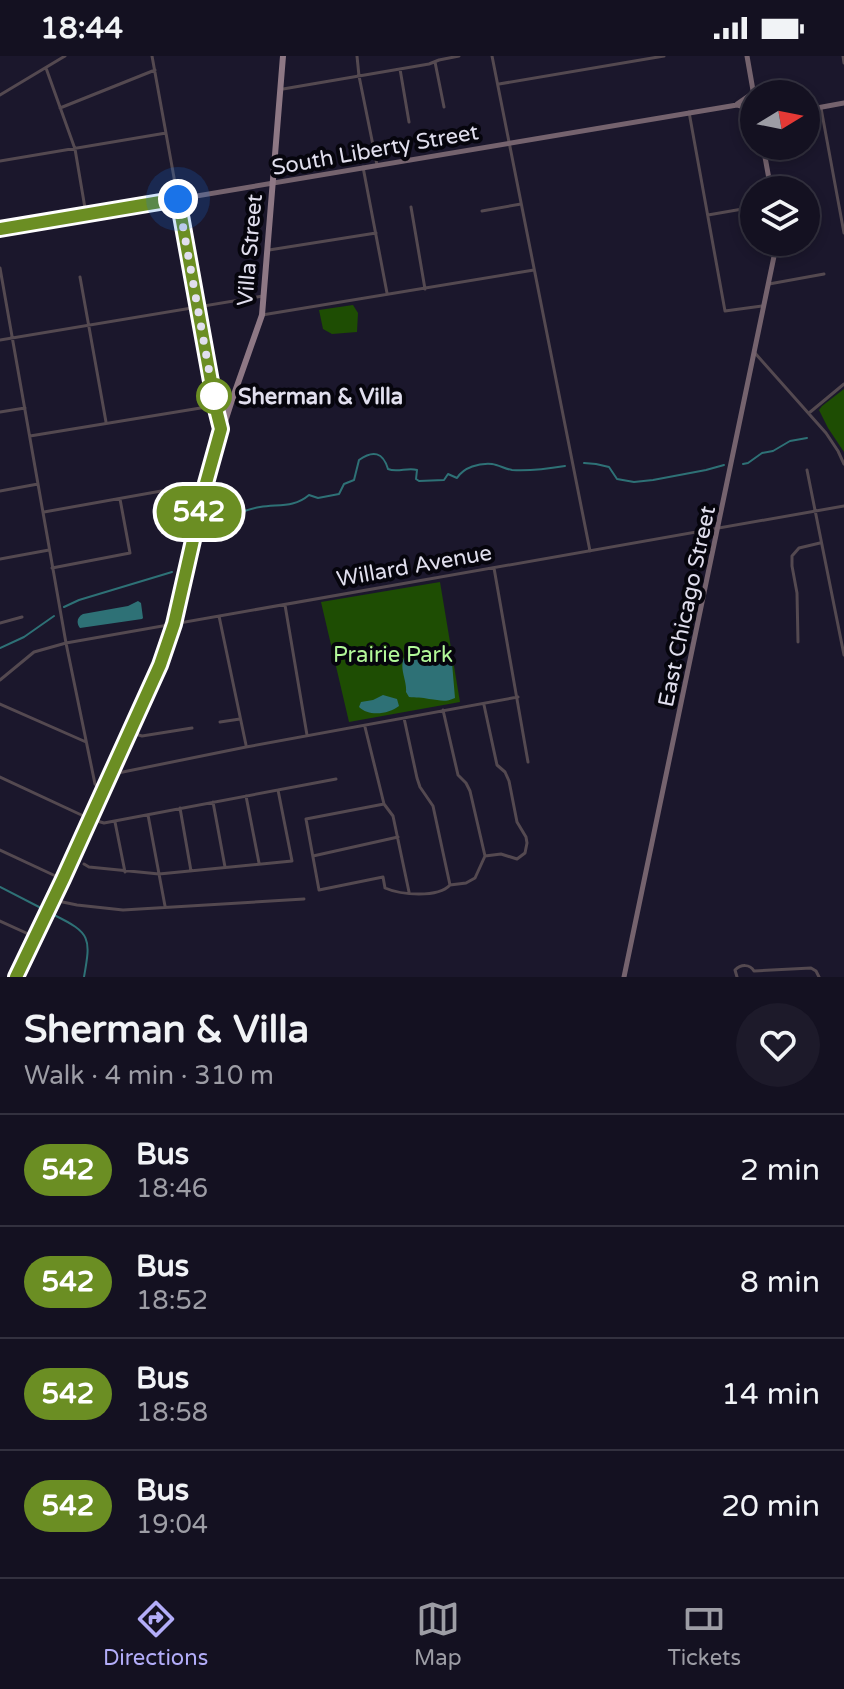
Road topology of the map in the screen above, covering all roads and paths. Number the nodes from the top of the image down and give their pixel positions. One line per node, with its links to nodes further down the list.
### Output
1 (65, 56): 12 (street)
2 (152, 56): 14 (street)
3 (283, 56): 18 (main road, Villa Street)
4 (357, 56): 15 (street)
5 (459, 56): 10 (street)
6 (492, 56): 17 (street)
7 (664, 56): 17 (street)
8 (747, 56): 16 (main road)
9 (843, 56): 11 (street)
10 (435, 62): 13 (street); 24 (street)
11 (844, 63)
12 (46, 68): 19 (street); 25 (street)
13 (400, 69): 15 (street); 28 (street)
14 (155, 70): 25 (street); 29 (street)
15 (359, 76): 18 (street); 33 (street)
16 (751, 80)
17 (498, 84): 30 (street)
18 (281, 89): 35 (main road, Villa Street)
19 (0, 95)
20 (740, 103): 22 (main road)
21 (844, 103): 26 (main road)
22 (737, 105): 23 (main road); 27 (main road, South Liberty Street)
23 (740, 106)
24 (444, 107)
25 (60, 108): 31 (street)
26 (821, 108): 41 (street)
27 (689, 112): 30 (main road, South Liberty Street); 43 (street)
28 (409, 122)
29 (166, 133): 31 (street); 36 (street)
30 (509, 142): 33 (main road, South Liberty Street); 37 (street)
31 (75, 149): 32 (street); 42 (street)
32 (0, 161)
33 (377, 165): 34 (main road, South Liberty Street)
34 (363, 167): 35 (main road, South Liberty Street); 45 (street)
35 (273, 182): 36 (main road, South Liberty Street); 47 (main road, Villa Street)
36 (178, 199): 42 (main road, South Liberty Street); 57 (street)
37 (521, 204): 40 (street); 50 (street)
38 (411, 207): 54 (street)
39 (740, 209): 43 (street)
40 (482, 211)
41 (842, 211): 46 (street)
42 (86, 215): 44 (main road, South Liberty Street)
43 (708, 215): 58 (street)
44 (0, 229)
45 (376, 233): 47 (street); 55 (street)
46 (844, 233)
47 (267, 250): 56 (main road, Villa Street)
48 (774, 256): 53 (main road, East Chicago Street)
49 (0, 268): 61 (street)
50 (534, 270): 54 (street); 85 (street)
51 (824, 274): 53 (street)
52 (80, 277): 60 (street)
53 (769, 284): 58 (main road, East Chicago Street)
54 (425, 289): 55 (street)
55 (388, 294): 59 (street)
56 (263, 296): 57 (street); 59 (main road, Villa Street)
57 (198, 306): 60 (street); 66 (street)
58 (764, 306): 63 (main road, East Chicago Street)
59 (262, 315): 65 (main road, Villa Street)
60 (88, 325): 61 (street); 70 (street)
61 (12, 338): 62 (street); 67 (street)
62 (0, 340)
63 (755, 353): 69 (street); 82 (main road, East Chicago Street)
64 (844, 384): 69 (street)
65 (231, 403): 66 (street); 71 (main road, Villa Street)
66 (215, 404): 70 (street); 71 (street)
67 (25, 408): 68 (street); 72 (street)
68 (0, 412)
69 (809, 413): 73 (street)
70 (106, 422): 72 (street)
71 (221, 429): 75 (main road, Villa Street)
72 (30, 436): 76 (street)
73 (843, 460)
74 (807, 470): 80 (street)
75 (206, 483): 78 (street); 93 (main road, Villa Street)
76 (38, 484): 77 (street); 81 (street)
77 (0, 491)
78 (120, 499): 81 (street); 87 (street)
79 (844, 506): 80 (street, Willard Avenue)
80 (814, 511): 82 (street, Willard Avenue); 83 (street)
81 (43, 512): 84 (street)
82 (718, 528): 85 (street, Willard Avenue); 144 (main road, East Chicago Street)
83 (820, 543): 94 (street); 96 (street)
84 (49, 550): 86 (street); 87 (street)
85 (590, 551): 88 (street, Willard Avenue)
86 (0, 559)
87 (52, 568): 95 (street)
88 (494, 568): 89 (street, Willard Avenue); 98 (street)
89 (285, 605): 90 (street, Willard Avenue); 108 (street)
90 (219, 616): 93 (street, Willard Avenue); 103 (street)
91 (22, 617): 92 (street)
92 (0, 623)
93 (174, 624): 95 (street, Willard Avenue); 107 (main road, Villa Street)
94 (798, 642)
95 (66, 643): 97 (street, Willard Avenue); 109 (street)
96 (844, 655)
97 (0, 680)
98 (518, 697): 99 (street); 111 (street)
99 (484, 703): 101 (street); 127 (street)
100 (0, 704): 109 (street)
101 (443, 710): 102 (street); 127 (street)
102 (404, 718): 105 (street); 135 (street)
103 (240, 719): 104 (street); 110 (street)
104 (220, 722)
105 (365, 725): 108 (street); 119 (street)
106 (192, 728): 107 (street)
107 (129, 731): 112 (main road, Villa Street)
108 (307, 736): 110 (street)
109 (86, 742): 115 (street)
110 (246, 747): 112 (street)
111 (528, 762)
112 (110, 775): 115 (main road, Villa Street)
113 (0, 777): 122 (street)
114 (336, 779): 116 (street)
115 (103, 789): 122 (main road, Villa Street)
116 (278, 790): 117 (street); 129 (street)
117 (246, 796): 118 (street); 129 (street)
118 (213, 802): 120 (street); 130 (street)
119 (384, 804): 124 (street); 126 (street)
120 (180, 808): 121 (street); 131 (street)
121 (148, 815): 123 (street); 133 (street)
122 (90, 819): 123 (street); 134 (main road, Villa Street)
123 (115, 822): 132 (street)
124 (398, 837): 126 (street); 136 (street)
125 (0, 850): 134 (street)
126 (313, 856): 136 (street)
127 (485, 856): 135 (street)
128 (84, 864): 132 (street)
129 (259, 864): 130 (street)
130 (225, 867): 131 (street)
131 (191, 871): 133 (street)
132 (125, 872): 133 (street)
133 (159, 874): 139 (street)
134 (63, 879): 138 (main road, Villa Street)
135 (450, 885): 136 (street)
136 (409, 892)
137 (304, 899): 139 (street)
138 (53, 900): 139 (street); 141 (main road, Villa Street)
139 (165, 907)
140 (0, 921): 141 (street)
141 (35, 937): 143 (main road, Villa Street)
142 (754, 971): 145 (street); 146 (street); 147 (street)
143 (16, 977)
144 (624, 977)
145 (737, 977)
146 (751, 977)
147 (819, 977)

